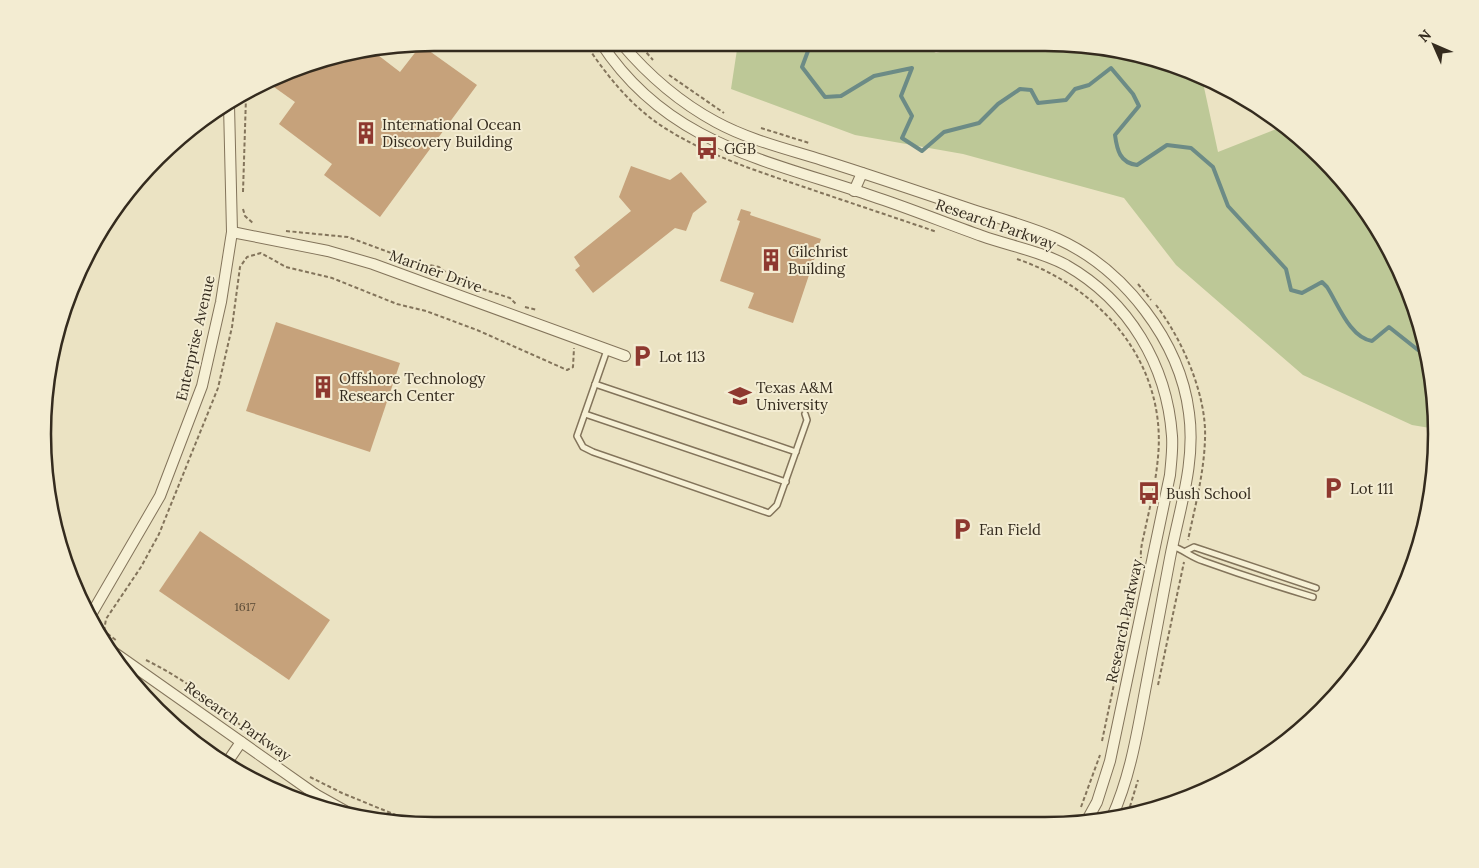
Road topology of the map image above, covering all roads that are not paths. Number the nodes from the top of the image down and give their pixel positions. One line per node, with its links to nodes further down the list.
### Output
1 (607, 51): 5 (street, Research Parkway)
2 (629, 51): 3 (street, Research Parkway)
3 (684, 104): 5 (street); 6 (street, Research Parkway)
4 (229, 111): 8 (street, Enterprise Avenue)
5 (674, 118): 7 (street, Research Parkway)
6 (862, 173): 7 (street); 17 (street, Research Parkway)
7 (854, 191): 16 (street, Research Parkway)
8 (232, 232): 9 (street, Mariner Drive); 21 (street, Enterprise Avenue)
9 (607, 350): 10 (street, Mariner Drive); 11 (lane)
10 (625, 356)
11 (595, 384): 12 (lane); 14 (lane)
12 (585, 414): 15 (lane); 15 (lane)
13 (805, 414): 14 (lane)
14 (796, 452): 15 (lane)
15 (786, 482)
16 (1156, 541): 17 (street); 29 (street, Research Parkway)
17 (1172, 546): 18 (lane); 28 (street, Research Parkway)
18 (1186, 551): 19 (lane); 20 (lane)
19 (1316, 588)
20 (1313, 597)
21 (94, 609)
22 (124, 659): 23 (street, Research Parkway)
23 (241, 742): 24 (street); 25 (street, Research Parkway)
24 (230, 758)
25 (315, 794): 26 (street); 27 (street, Research Parkway)
26 (313, 797)
27 (330, 802)
28 (1114, 810)
29 (1091, 814)

